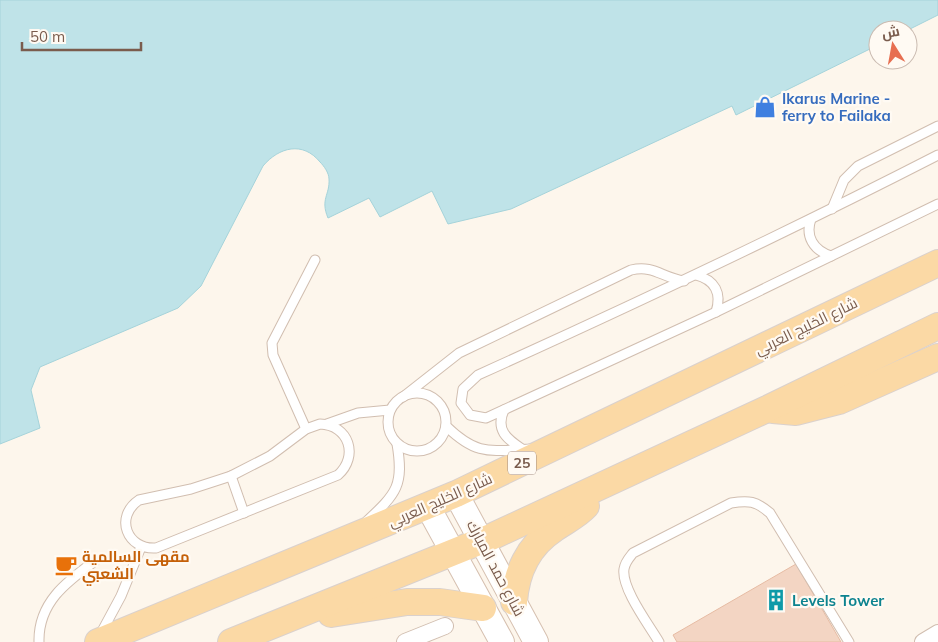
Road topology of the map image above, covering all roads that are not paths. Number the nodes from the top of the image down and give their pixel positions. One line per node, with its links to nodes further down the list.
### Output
1 (938, 126): 4 (lane)
2 (938, 155): 4 (lane)
3 (938, 204): 6 (lane)
4 (832, 209): 5 (lane)
5 (811, 219): 6 (lane); 9 (lane)
6 (831, 256): 11 (lane)
7 (315, 260): 20 (lane)
8 (938, 263): 22 (main road, شارع الخليج العربي / 25)
9 (696, 275): 10 (lane); 11 (lane)
10 (684, 281): 14 (lane); 17 (lane)
11 (716, 312): 17 (lane)
12 (938, 326): 15 (main road)
13 (938, 357): 15 (main road)
14 (403, 397): 16 (lane); 19 (lane)
15 (767, 409): 25 (main road)
16 (390, 410): 18 (lane); 21 (lane)
17 (504, 410): 23 (lane)
18 (327, 424): 20 (lane); 28 (lane)
19 (446, 426): 21 (lane); 23 (lane)
20 (306, 429): 24 (lane)
21 (397, 444): 30 (lane)
22 (555, 447): 23 (lane); 26 (main road, شارع الخليج العربي / 25)
23 (522, 449)
24 (231, 476): 28 (lane); 31 (lane)
25 (601, 487): 29 (main road); 34 (main road)
26 (456, 494): 27 (main road, شارع الخليج العربي / 25); 29 (main road, شارع حمد المبارك)
27 (428, 507): 30 (main road, شارع الخليج العربي / 25); 32 (main road, شارع حمد المبارك)
28 (244, 513): 31 (lane)
29 (482, 541): 32 (main road); 34 (main road, شارع حمد المبارك)
30 (344, 542): 40 (main road, شارع الخليج العربي / 25)
31 (141, 547): 40 (lane)
32 (454, 553): 35 (main road, شارع حمد المبارك); 36 (main road)
33 (95, 561): 39 (lane)
34 (514, 602): 44 (main road, شارع حمد المبارك)
35 (483, 608): 36 (main road); 43 (main road, شارع حمد المبارك)
36 (291, 617): 41 (main road)
37 (445, 626): 42 (street)
38 (938, 633): 47 (street)
39 (39, 642)
40 (97, 642)
41 (231, 642)
42 (405, 642)
43 (502, 642)
44 (536, 642)
45 (659, 642): 46 (lane)
46 (849, 642)
47 (923, 642)

